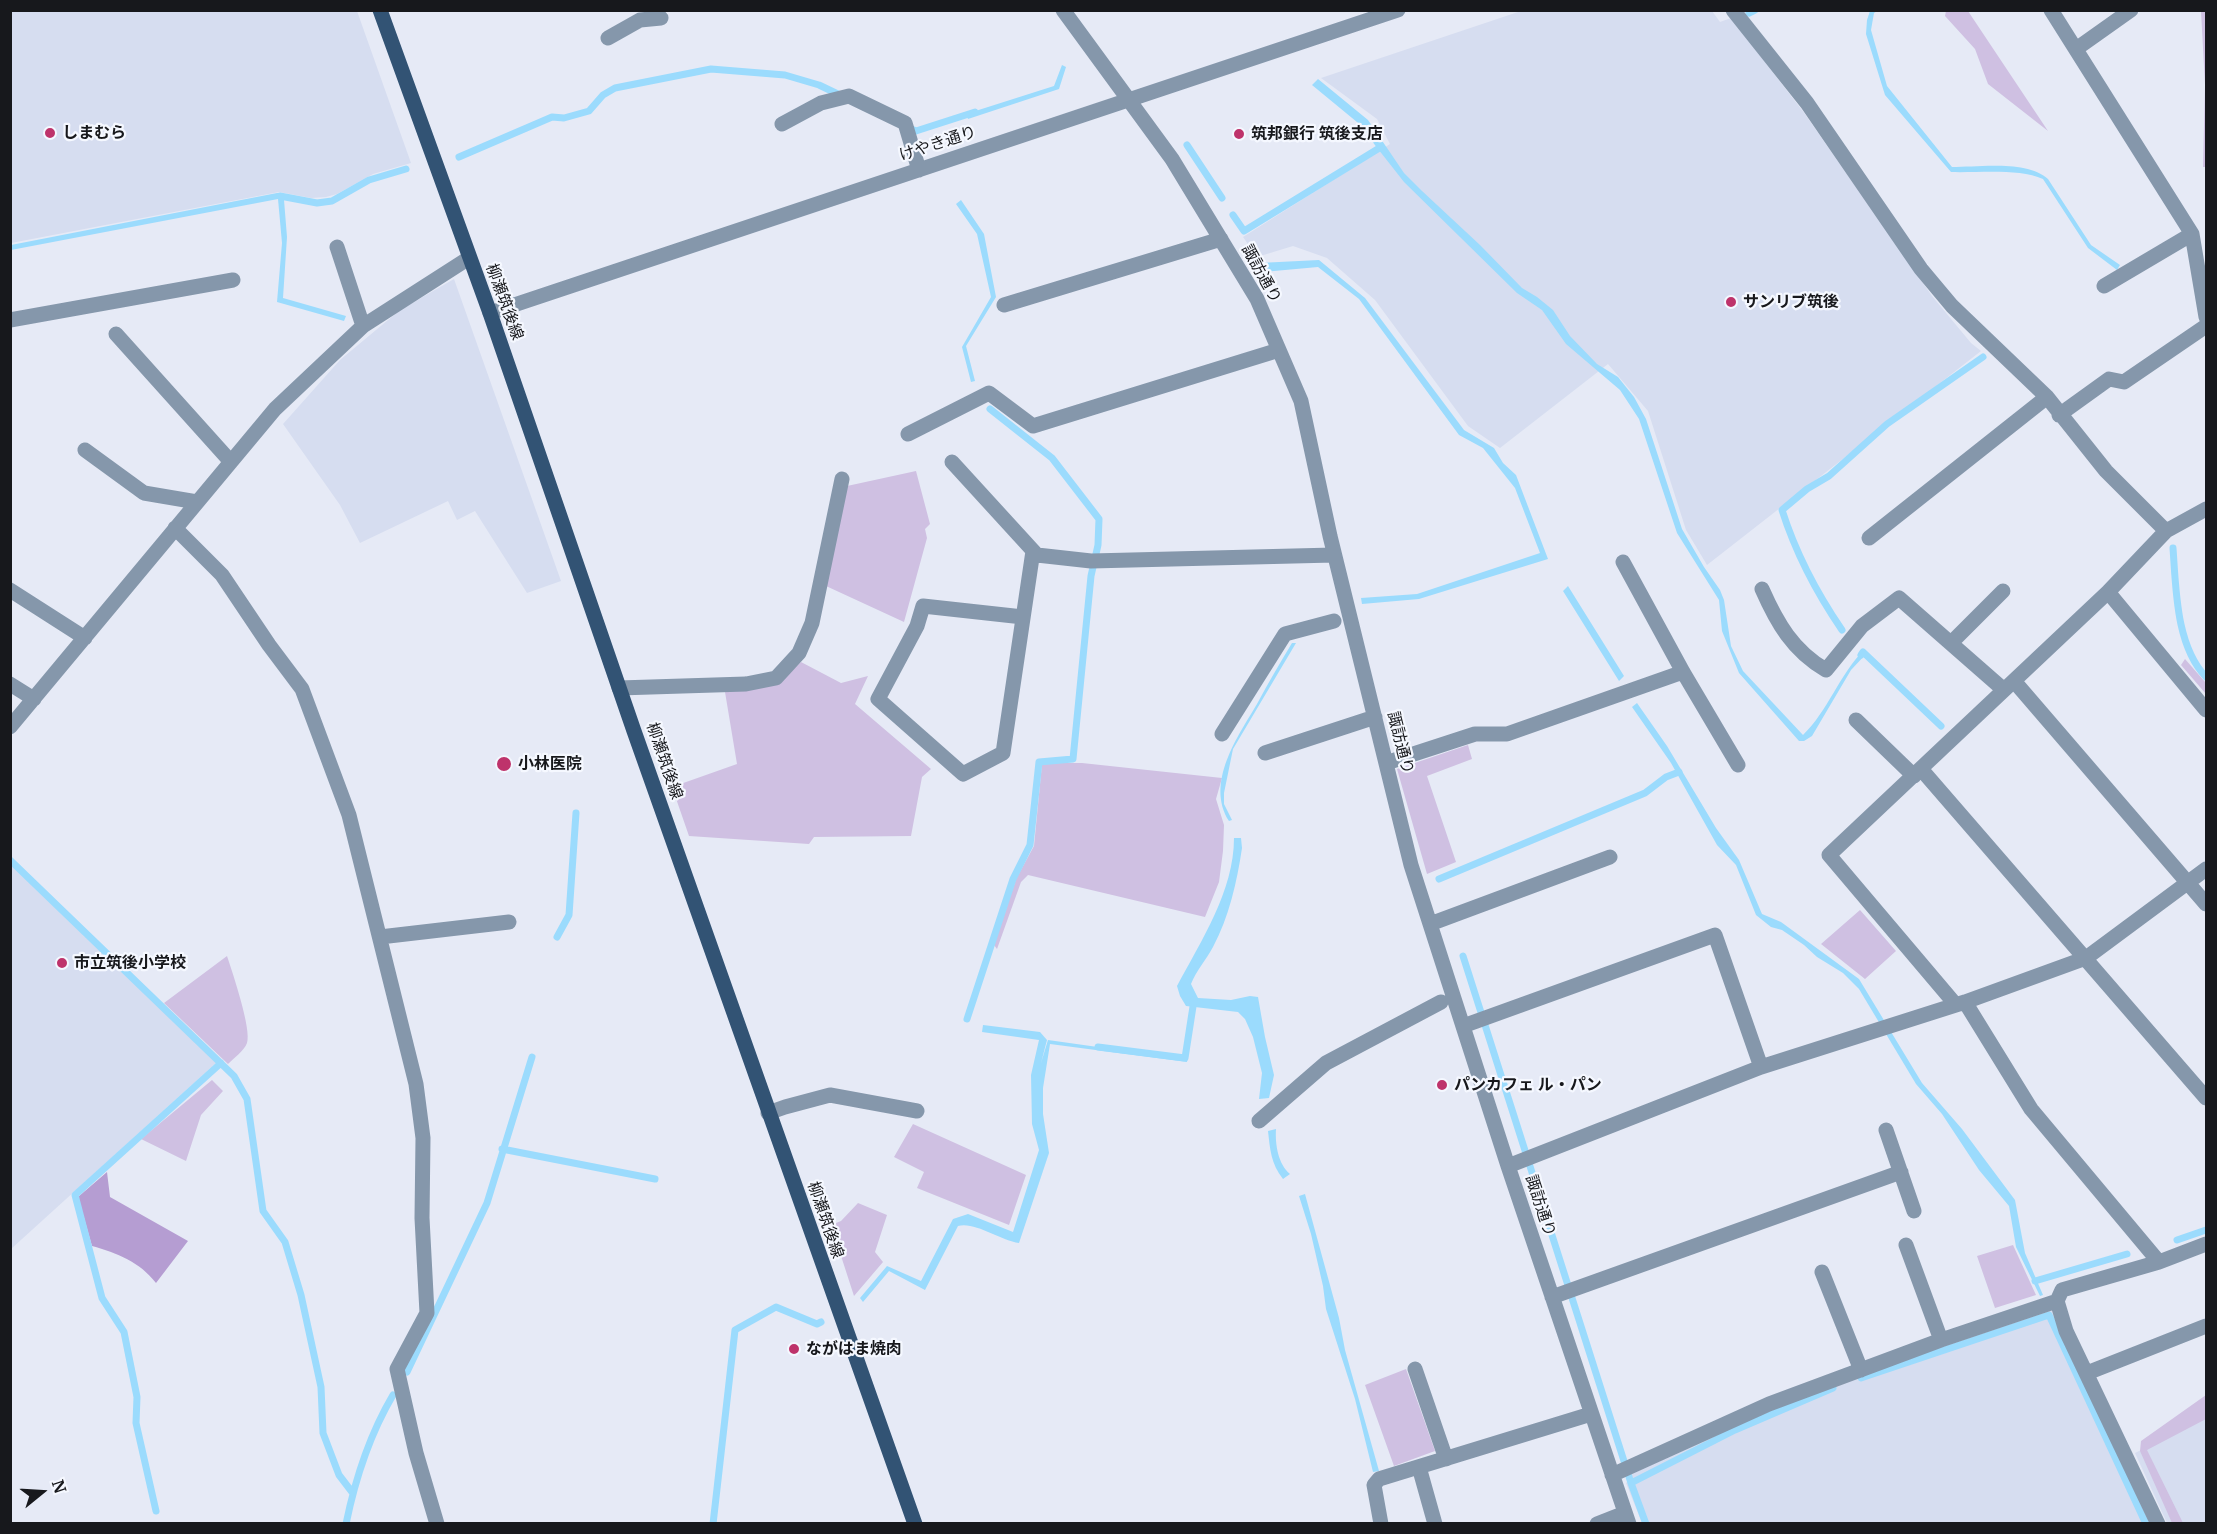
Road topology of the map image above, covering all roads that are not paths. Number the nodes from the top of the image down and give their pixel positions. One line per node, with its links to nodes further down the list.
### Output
1 (380, 10): 17 (main road, 柳瀬筑後線)
2 (1063, 10): 11 (street, 諏訪通り)
3 (1398, 10): 11 (street, けやき通り)
4 (1733, 10): 28 (street)
5 (2051, 10): 10 (street)
6 (2131, 10): 10 (street)
7 (639, 15): 8 (street); 9 (street)
8 (662, 18)
9 (608, 38)
10 (2076, 49): 14 (street)
11 (1130, 100): 13 (street, けやき通り); 15 (street, 諏訪通り)
12 (782, 124): 13 (street)
13 (920, 170): 21 (street, けやき通り)
14 (2192, 234): 19 (street); 22 (street)
15 (1221, 239): 20 (street); 27 (street, 諏訪通り)
16 (337, 247): 24 (street)
17 (469, 258): 21 (main road, 柳瀬筑後線); 24 (street)
18 (233, 279): 23 (street)
19 (2104, 286)
20 (1004, 305)
21 (490, 313): 54 (main road, 柳瀬筑後線)
22 (2206, 317)
23 (10, 320)
24 (363, 326): 32 (street)
25 (2206, 326): 29 (street)
26 (116, 334): 32 (street)
27 (1279, 350): 30 (street); 41 (street, 諏訪通り)
28 (2047, 397): 29 (street); 39 (street)
29 (2059, 415): 38 (street)
30 (908, 434)
31 (85, 450): 35 (street)
32 (231, 462): 35 (street)
33 (952, 462): 40 (street)
34 (842, 479): 54 (street)
35 (197, 502): 37 (street)
36 (2206, 509): 38 (street)
37 (175, 528): 49 (street); 71 (street)
38 (2166, 531): 46 (street)
39 (1869, 538)
40 (1034, 551): 41 (street); 47 (street)
41 (1335, 555): 57 (street, 諏訪通り)
42 (1623, 562): 51 (street)
43 (1762, 589): 50 (street)
44 (10, 590): 49 (street)
45 (2003, 591): 50 (street)
46 (2108, 592): 53 (street); 56 (street)
47 (1023, 617): 47 (street)
48 (1334, 621): 60 (street)
49 (85, 638): 55 (street)
50 (1951, 644): 53 (street)
51 (1683, 672): 62 (street); 63 (street)
52 (10, 684): 55 (street)
53 (2009, 686): 64 (street); 67 (street)
54 (619, 688): 79 (main road, 柳瀬筑後線)
55 (34, 699): 59 (street)
56 (2206, 710)
57 (1375, 717): 61 (street); 62 (street, 諏訪通り)
58 (1856, 720): 64 (street)
59 (10, 727)
60 (1222, 734)
61 (1265, 753)
62 (1386, 763): 70 (street, 諏訪通り)
63 (1738, 765)
64 (1917, 772): 72 (street); 74 (street)
65 (1610, 858): 70 (street)
66 (2206, 869): 67 (street)
67 (2187, 882): 68 (street); 72 (street)
68 (2206, 904)
69 (509, 922): 71 (street)
70 (1430, 924): 75 (street, 諏訪通り)
71 (380, 937): 101 (street)
72 (2086, 958): 74 (street); 77 (street)
73 (1441, 1002): 80 (street)
74 (1961, 1003): 76 (street); 87 (street)
75 (1463, 1026): 76 (street); 82 (street, 諏訪通り)
76 (1761, 1066): 82 (street)
77 (2206, 1098)
78 (917, 1111): 79 (street)
79 (768, 1113): 102 (main road, 柳瀬筑後線)
80 (1259, 1121)
81 (1886, 1130): 83 (street)
82 (1508, 1166): 89 (street, 諏訪通り)
83 (1901, 1172): 84 (street); 89 (street)
84 (1914, 1211)
85 (2206, 1244): 87 (street)
86 (1906, 1245): 92 (street)
87 (2159, 1262): 90 (street)
88 (1822, 1272): 94 (street)
89 (1552, 1297): 96 (street, 諏訪通り)
90 (2057, 1301): 92 (street); 95 (street)
91 (2206, 1326): 95 (street)
92 (1941, 1340): 94 (street)
93 (1415, 1369): 97 (street)
94 (1861, 1370): 99 (street)
95 (2087, 1373): 106 (street)
96 (1591, 1414): 97 (street); 99 (street, 諏訪通り)
97 (1446, 1459): 98 (street)
98 (1419, 1467): 103 (street); 104 (street)
99 (1612, 1475): 100 (street, 諏訪通り)
100 (1627, 1518): 105 (street)
101 (436, 1524)
102 (915, 1524)
103 (1381, 1524)
104 (1435, 1524)
105 (1597, 1524)
106 (2158, 1524)

